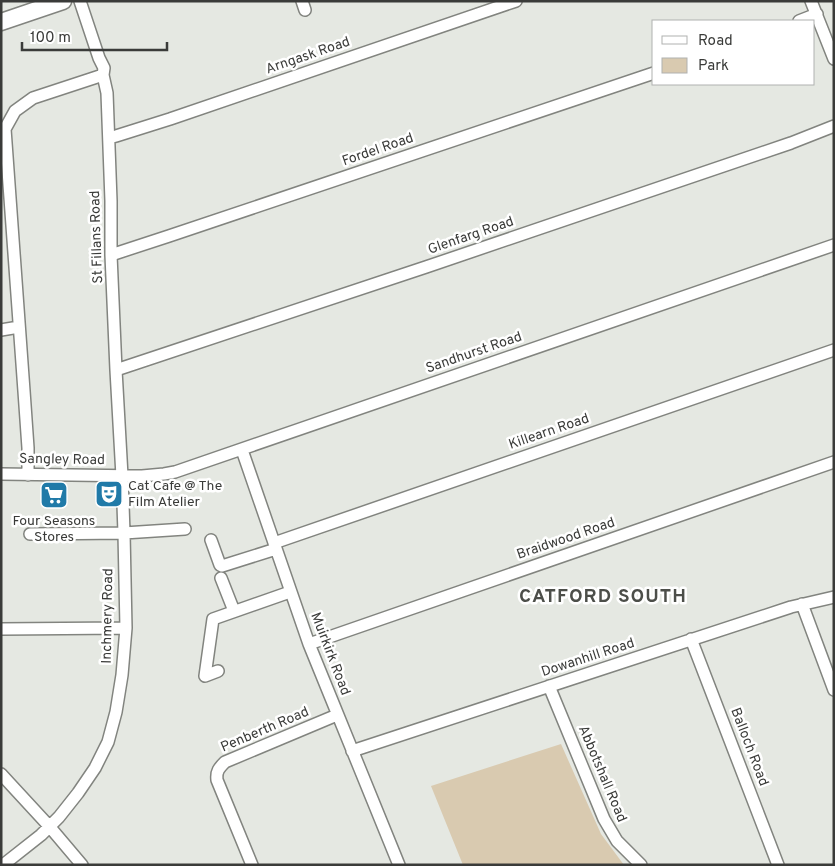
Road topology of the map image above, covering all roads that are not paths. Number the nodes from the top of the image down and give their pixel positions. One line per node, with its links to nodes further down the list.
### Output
1 (63, 1): 7 (highway)
2 (80, 1): 10 (street, St Fillans Road)
3 (516, 1): 13 (street, Arngask Road)
4 (812, 1): 5 (street)
5 (816, 14): 6 (street); 8 (street)
6 (801, 20)
7 (1, 22)
8 (834, 60)
9 (652, 74): 16 (street, Fordel Road)
10 (103, 75): 12 (street); 13 (street, St Fillans Road)
11 (834, 126): 20 (street, Glenfarg Road)
12 (3, 130): 14 (street)
13 (108, 138): 16 (street, St Fillans Road)
14 (7, 231): 17 (street)
15 (834, 245): 21 (street, Sandhurst Road)
16 (111, 255): 20 (street, St Fillans Road)
17 (19, 327): 18 (street); 24 (street)
18 (1, 330)
19 (834, 350): 30 (street, Killearn Road)
20 (116, 370): 25 (street, St Fillans Road)
21 (242, 450): 25 (street, Sandhurst Road); 30 (street, Muirkirk Road)
22 (834, 462): 39 (street, Braidwood Road)
23 (1, 474): 24 (street, Sangley Road)
24 (28, 474): 25 (street, Sangley Road)
25 (122, 476): 27 (street, Inchmery Road)
26 (184, 529): 27 (street)
27 (124, 533): 28 (street); 36 (street, Inchmery Road)
28 (30, 534)
29 (211, 540): 30 (street, Killearn Road)
30 (275, 546): 32 (street, Muirkirk Road)
31 (221, 578): 35 (street)
32 (290, 592): 35 (street); 39 (street, Muirkirk Road)
33 (834, 597): 34 (street, Dowanhill Road)
34 (802, 604): 38 (street, Dowanhill Road); 42 (street)
35 (234, 611): 40 (street)
36 (126, 628): 37 (street); 46 (street, Inchmery Road)
37 (1, 629)
38 (691, 639): 41 (street, Dowanhill Road); 52 (street, Balloch Road)
39 (309, 644): 43 (street, Muirkirk Road)
40 (218, 670)
41 (549, 686): 44 (street, Dowanhill Road); 51 (street, Abbotshall Road)
42 (834, 690)
43 (337, 715): 44 (street, Muirkirk Road); 49 (street, Penberth Road)
44 (352, 751): 50 (street, Muirkirk Road)
45 (1, 774): 46 (street)
46 (49, 826): 47 (street, Inchmery Road); 48 (street)
47 (3, 865)
48 (82, 865)
49 (252, 865)
50 (399, 865)
51 (641, 865)
52 (778, 865)

